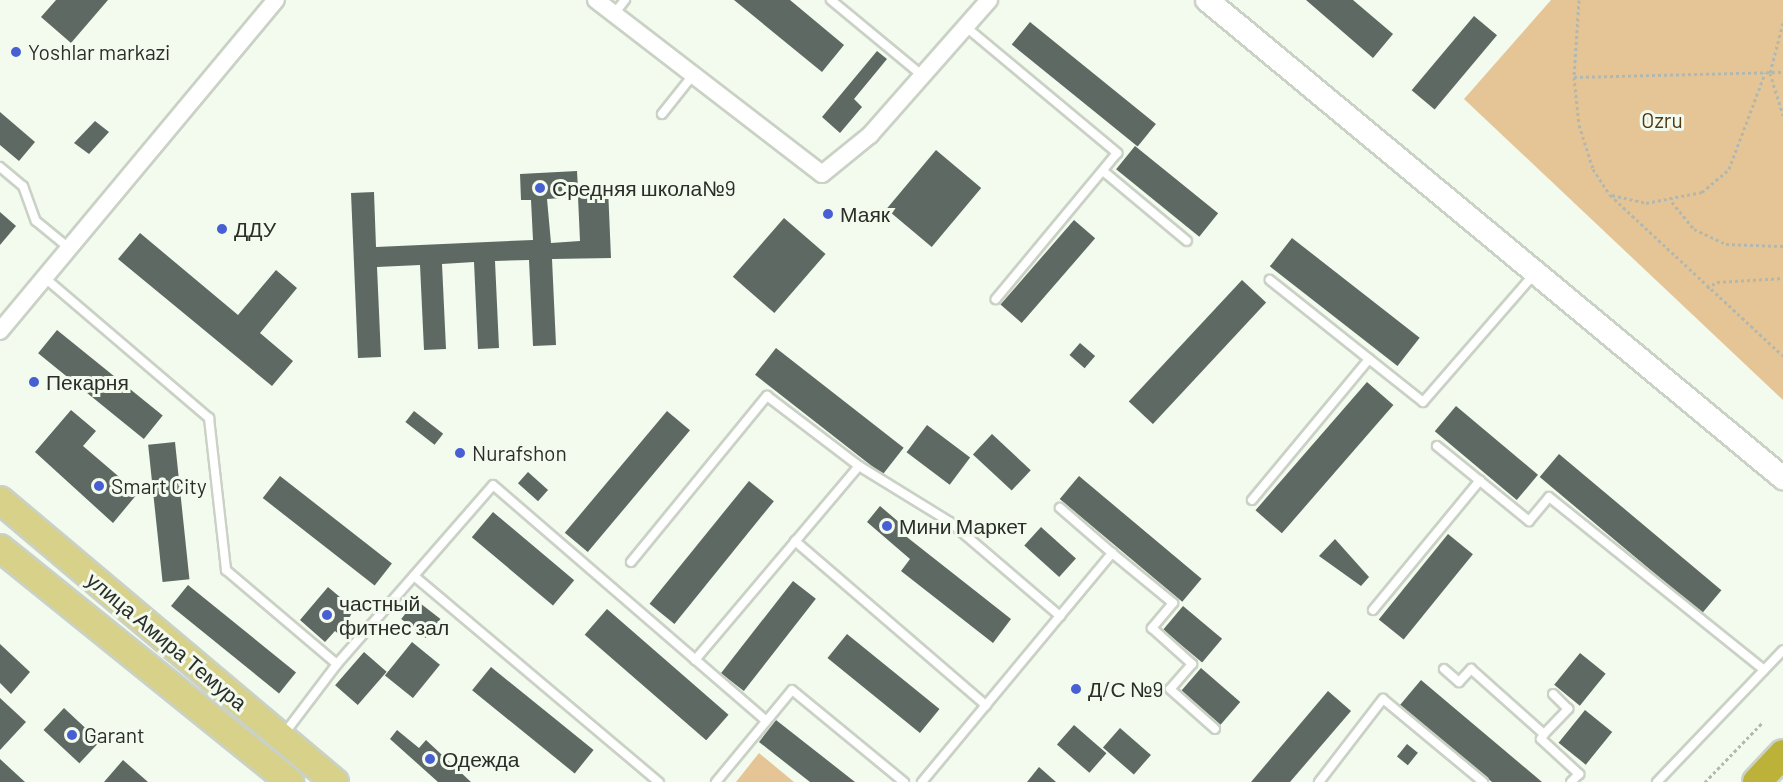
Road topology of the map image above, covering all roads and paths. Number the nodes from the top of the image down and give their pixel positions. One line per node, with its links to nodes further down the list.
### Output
1 (276, 0): 25 (street)
2 (596, 0): 8 (street)
3 (625, 0): 8 (lane)
4 (831, 0): 15 (lane)
5 (989, 0): 10 (street)
6 (1207, 0): 26 (street)
7 (1579, 0): 16 (path)
8 (614, 14): 14 (street)
9 (1783, 23): 13 (path)
10 (966, 27): 15 (street); 20 (lane)
11 (1783, 72): 13 (path)
12 (1765, 73): 13 (path); 16 (path); 22 (path)
13 (1770, 73): 18 (path)
14 (693, 75): 15 (street); 17 (lane)
15 (922, 76)
16 (1574, 77): 21 (path)
17 (662, 114)
18 (1783, 115)
19 (0, 168): 25 (lane)
20 (1103, 171): 23 (lane); 31 (lane)
21 (1610, 195): 22 (path); 30 (path)
22 (1672, 201): 24 (path)
23 (1187, 241)
24 (1783, 246)
25 (69, 248): 27 (street)
26 (1536, 273): 34 (lane); 37 (street)
27 (45, 278): 32 (street); 51 (lane)
28 (1783, 278): 30 (path)
29 (1270, 280): 34 (lane)
30 (1707, 288): 33 (path)
31 (996, 299)
32 (0, 331)
33 (1783, 356)
34 (1369, 359): 40 (lane)
35 (1437, 446): 38 (lane)
36 (858, 466): 42 (lane); 45 (lane); 48 (lane)
37 (1783, 478)
38 (1480, 480): 47 (lane); 53 (lane)
39 (0, 500): 60 (main road, улица Амира Темура)
40 (1252, 500)
41 (1060, 508): 44 (lane)
42 (795, 542): 50 (lane); 55 (lane)
43 (0, 548): 63 (main road, улица Амира Темура)
44 (1112, 553): 48 (lane); 58 (lane)
45 (631, 562)
46 (414, 576): 50 (lane); 51 (lane); 62 (lane)
47 (1373, 610)
48 (1060, 616): 55 (lane)
49 (1783, 651): 53 (lane)
50 (695, 660): 56 (lane)
51 (337, 664): 60 (lane)
52 (1444, 669): 59 (lane)
53 (1764, 670): 72 (lane)
54 (1553, 694): 59 (lane)
55 (986, 705): 68 (lane)
56 (766, 722): 66 (lane); 67 (lane)
57 (1763, 722): 73 (path)
58 (1215, 729)
59 (1544, 734): 71 (lane)
60 (282, 737): 64 (main road, улица Амира Темура)
61 (1783, 754): 74 (highway)
62 (648, 778): 65 (lane)
63 (290, 782)
64 (335, 782)
65 (659, 782)
66 (716, 782)
67 (904, 782)
68 (922, 782)
69 (1319, 782): 70 (lane)
70 (1483, 782)
71 (1571, 782)
72 (1657, 782)
73 (1705, 782)
74 (1757, 782)

